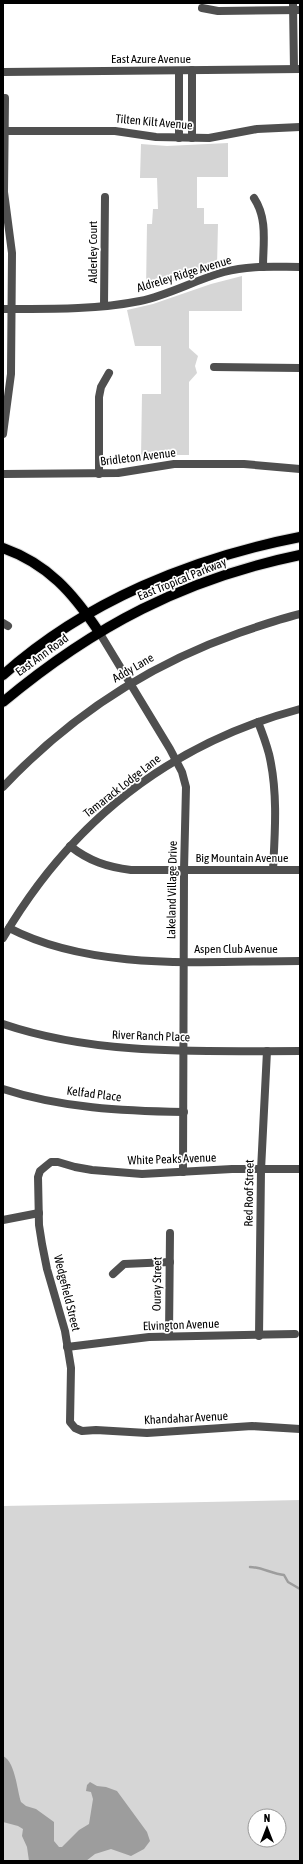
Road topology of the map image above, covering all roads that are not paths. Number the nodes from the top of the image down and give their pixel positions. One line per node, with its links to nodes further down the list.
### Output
1 (202, 8): 2 (street)
2 (296, 8): 3 (street)
3 (297, 69): 4 (street, East Azure Avenue)
4 (192, 70): 5 (street, East Azure Avenue); 11 (street)
5 (179, 71): 6 (street, East Azure Avenue); 10 (street)
6 (3, 72)
7 (5, 98): 9 (street)
8 (300, 127): 11 (street, Tilten Kilt Avenue)
9 (5, 131): 10 (street, Tilten Kilt Avenue); 18 (street)
10 (179, 138): 11 (street, Tilten Kilt Avenue)
11 (192, 138)
12 (105, 197): 16 (street, Alderley Court)
13 (254, 198): 14 (street)
14 (263, 267): 15 (street, Aldreley Ridge Avenue); 16 (street, Aldreley Ridge Avenue)
15 (300, 267)
16 (104, 306): 18 (street, Aldreley Ridge Avenue)
17 (3, 309): 18 (street, Aldreley Ridge Avenue)
18 (12, 309): 22 (street)
19 (214, 367): 20 (street)
20 (300, 368)
21 (109, 373): 25 (street)
22 (3, 434)
23 (300, 469): 25 (street, Bridleton Avenue)
24 (3, 474): 25 (street, Bridleton Avenue)
25 (99, 474)
26 (300, 537): 29 (main road, East Tropical Parkway)
27 (3, 548): 29 (main road)
28 (300, 554): 31 (main road, East Tropical Parkway)
29 (87, 614): 31 (main road); 32 (main road, East Ann Road)
30 (300, 614): 33 (street, Addy Lane)
31 (99, 632): 33 (street, Lakeland Village Drive); 34 (main road, East Ann Road)
32 (3, 675)
33 (131, 683): 37 (street, Lakeland Village Drive); 38 (street, Addy Lane)
34 (3, 702)
35 (300, 709): 36 (street, Tamarack Lodge Lane)
36 (258, 722): 37 (street, Tamarack Lodge Lane); 41 (street)
37 (176, 760): 39 (street, Tamarack Lodge Lane); 40 (street, Lakeland Village Drive)
38 (3, 787)
39 (70, 846): 40 (street, Big Mountain Avenue); 43 (street, Tamarack Lodge Lane)
40 (184, 870): 41 (street, Big Mountain Avenue); 45 (street, Lakeland Village Drive)
41 (273, 870): 42 (street, Big Mountain Avenue)
42 (300, 870)
43 (9, 928): 44 (street, Tamarack Lodge Lane); 45 (street, Aspen Club Avenue)
44 (3, 938)
45 (184, 961): 46 (street, Aspen Club Avenue); 48 (street, Lakeland Village Drive)
46 (300, 961)
47 (3, 1024): 48 (street, River Ranch Place)
48 (184, 1050): 49 (street, River Ranch Place); 52 (street, Lakeland Village Drive)
49 (267, 1051): 50 (street, River Ranch Place); 55 (street, Red Roof Street)
50 (300, 1051)
51 (3, 1088): 52 (street, Kelfad Place)
52 (184, 1112): 56 (street, Lakeland Village Drive)
53 (46, 1166): 56 (street, White Peaks Avenue); 57 (street, Wedgefield Street)
54 (300, 1169): 55 (street, White Peaks Avenue)
55 (261, 1170): 56 (street, White Peaks Avenue); 64 (street, Red Roof Street)
56 (183, 1172)
57 (38, 1213): 58 (street); 65 (street, Wedgefield Street)
58 (3, 1220)
59 (170, 1233): 60 (street, Ouray Street)
60 (170, 1262): 61 (street); 63 (street, Ouray Street)
61 (113, 1274)
62 (295, 1334): 64 (street, Elvington Avenue)
63 (169, 1336): 64 (street, Elvington Avenue); 65 (street, Elvington Avenue)
64 (259, 1336)
65 (68, 1347): 66 (street, Wedgefield Street)
66 (75, 1428): 67 (street, Khandahar Avenue)
67 (300, 1429)

